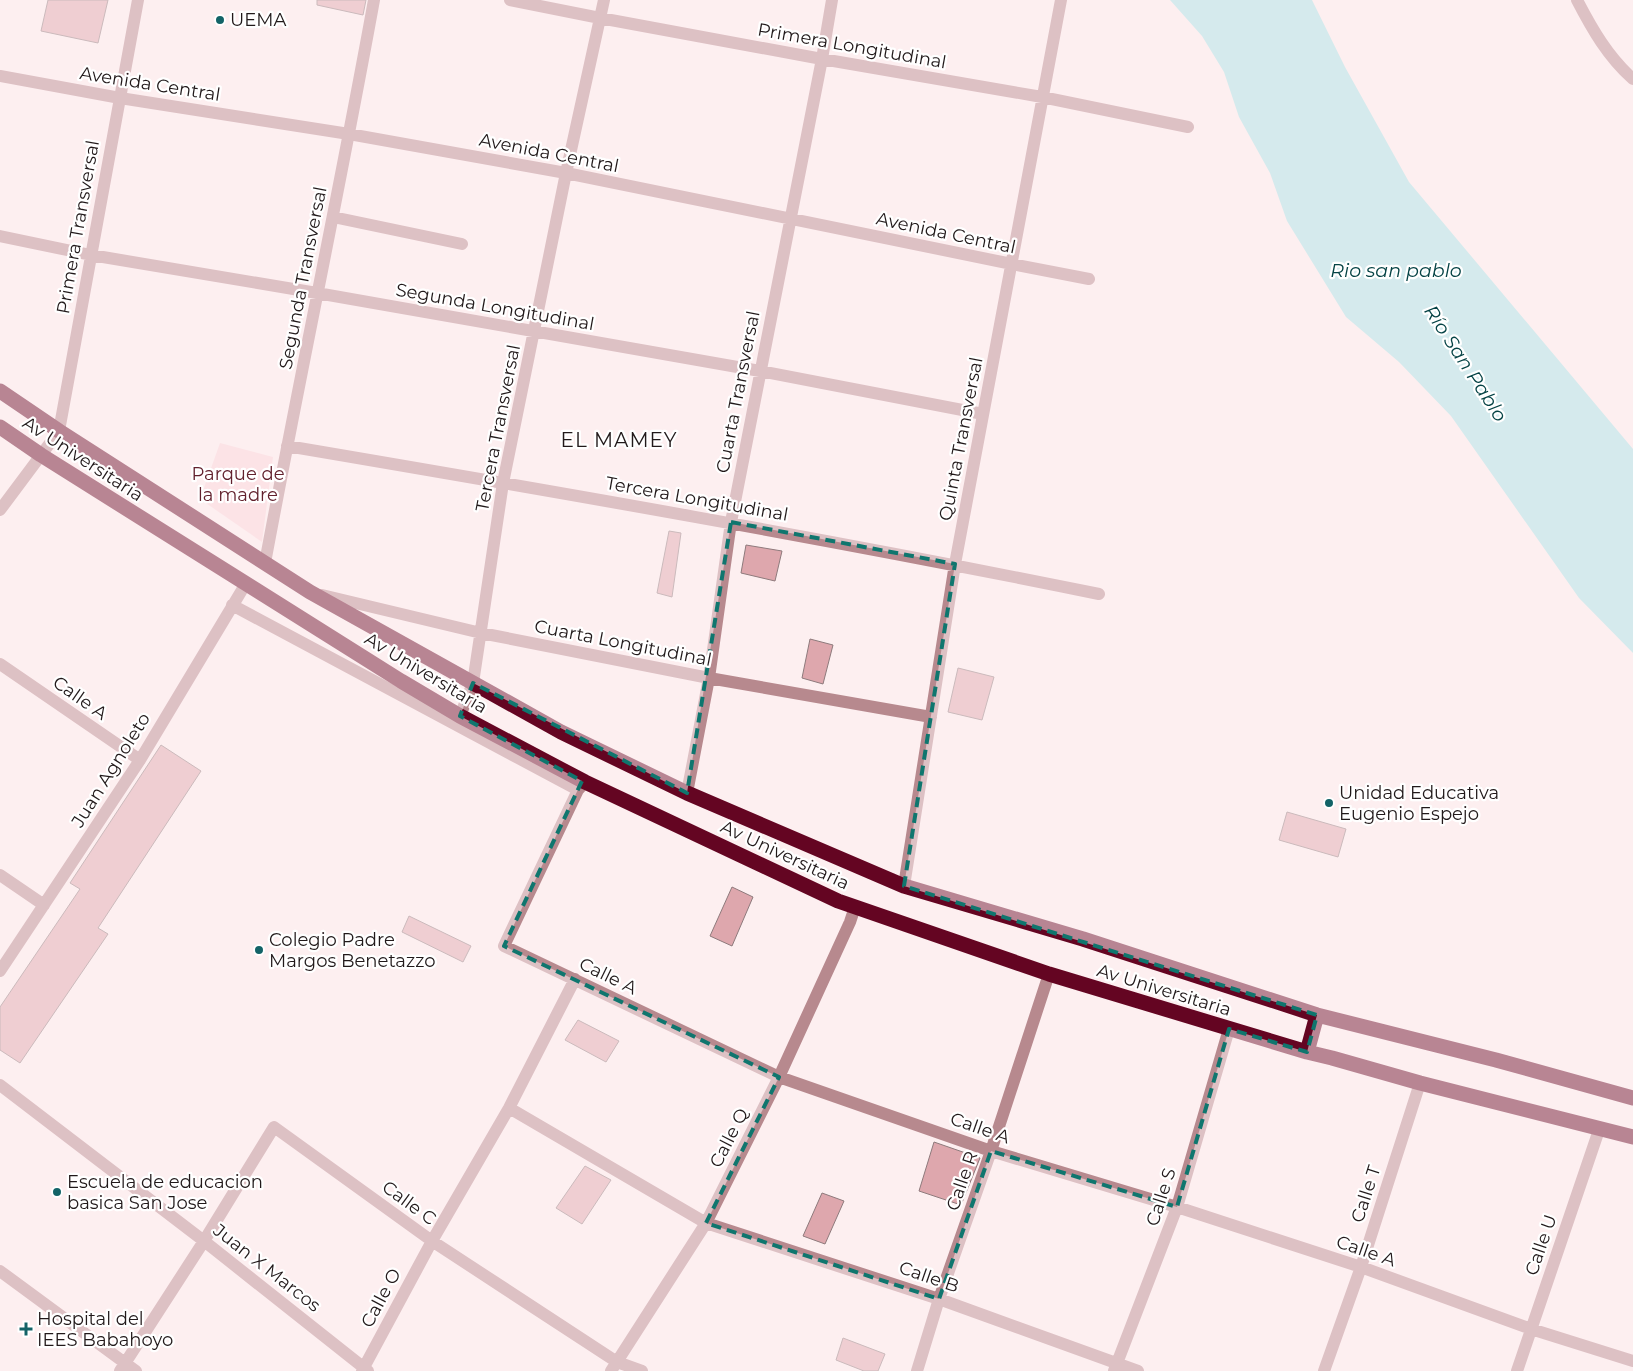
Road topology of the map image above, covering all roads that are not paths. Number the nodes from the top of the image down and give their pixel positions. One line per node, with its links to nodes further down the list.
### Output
1 (138, 0): 13 (street, Primera Transversal)
2 (374, 0): 15 (street, Segunda Transversal)
3 (510, 0): 8 (street, Primera Longitudinal)
4 (604, 0): 8 (street, Tercera Transversal)
5 (832, 0): 9 (street, Cuarta Transversal)
6 (1062, 0): 12 (street, Quinta Transversal)
7 (1577, 0): 11 (street)
8 (600, 18): 9 (street, Primera Longitudinal); 16 (street, Tercera Transversal)
9 (822, 59): 12 (street, Primera Longitudinal); 18 (street, Cuarta Transversal)
10 (0, 76): 13 (street, Avenida Central)
11 (1633, 80)
12 (1042, 97): 14 (street, Primera Longitudinal); 22 (street, Quinta Transversal)
13 (120, 98): 15 (street, Avenida Central); 21 (street, Primera Transversal)
14 (1188, 127)
15 (350, 134): 16 (street, Avenida Central); 17 (street, Segunda Transversal)
16 (566, 173): 18 (street, Avenida Central); 25 (street, Tercera Transversal)
17 (333, 217): 20 (street); 24 (street, Segunda Transversal)
18 (790, 219): 22 (street, Avenida Central); 26 (street, Cuarta Transversal)
19 (0, 236): 21 (street, Segunda Longitudinal)
20 (462, 244)
21 (91, 255): 24 (street, Segunda Longitudinal); 30 (street, Primera Transversal)
22 (1012, 264): 23 (street, Avenida Central); 28 (street, Quinta Transversal)
23 (1089, 279)
24 (318, 293): 25 (street, Segunda Longitudinal); 31 (street, Segunda Transversal)
25 (534, 332): 26 (street, Segunda Longitudinal); 33 (street, Tercera Transversal)
26 (760, 371): 28 (street, Segunda Longitudinal); 35 (street, Cuarta Transversal)
27 (0, 391): 30 (highway, Av Universitaria)
28 (983, 414): 37 (street, Quinta Transversal)
29 (0, 427): 32 (highway, Av Universitaria)
30 (59, 431): 32 (street, Primera Transversal); 36 (highway, Av Universitaria)
31 (287, 446): 33 (street, Tercera Longitudinal); 36 (street, Segunda Transversal)
32 (41, 455): 34 (street, Primera Transversal); 38 (highway, Av Universitaria)
33 (503, 483): 35 (street, Tercera Longitudinal); 42 (street, Tercera Transversal)
34 (0, 510)
35 (731, 522): 37 (street, Tercera Longitudinal); 44 (street, Cuarta Transversal)
36 (265, 563): 39 (highway, Av Universitaria)
37 (955, 564): 40 (street, Tercera Longitudinal); 47 (street, Quinta Transversal)
38 (245, 585): 41 (street, Juan Agnoleto); 46 (highway, Av Universitaria)
39 (310, 592): 42 (street, Cuarta Longitudinal); 45 (highway, Av Universitaria)
40 (1099, 594)
41 (232, 605): 48 (street, Juan Agnoleto); 49 (street)
42 (482, 633): 44 (street, Cuarta Longitudinal); 45 (street, Tercera Transversal)
43 (0, 664): 48 (street, Calle A)
44 (709, 678): 47 (street, Cuarta Longitudinal); 50 (street, Cuarta Transversal)
45 (473, 683): 46 (street, Tercera Transversal); 50 (highway, Av Universitaria)
46 (460, 716): 49 (highway, Av Universitaria)
47 (931, 717): 52 (street, Quinta Transversal)
48 (140, 760): 53 (street, Juan Agnoleto)
49 (581, 786): 54 (highway, Av Universitaria); 57 (street, Calle A)
50 (687, 793): 52 (highway, Av Universitaria)
51 (0, 875): 53 (street)
52 (904, 886): 58 (highway, Av Universitaria)
53 (44, 905): 55 (street, Juan Agnoleto)
54 (855, 907): 56 (highway, Av Universitaria); 61 (street, Calle Q)
55 (0, 971)
56 (1048, 974): 59 (highway, Av Universitaria); 68 (street, Calle R)
57 (575, 979): 61 (street, Calle A); 65 (street, Calle O)
58 (1317, 1014): 60 (highway); 64 (highway, Av Universitaria)
59 (1229, 1029): 60 (highway, Av Universitaria); 69 (street, Calle S)
60 (1307, 1052): 62 (highway, Av Universitaria)
61 (779, 1077): 68 (street, Calle A); 70 (street, Calle Q)
62 (1420, 1083): 66 (highway, Av Universitaria); 73 (street, Calle T)
63 (0, 1085): 71 (street, Juan X Marcos)
64 (1633, 1098)
65 (509, 1108): 70 (street, Calle B); 72 (street, Calle O)
66 (1599, 1130): 67 (highway, Av Universitaria); 76 (street, Calle U)
67 (1633, 1137)
68 (991, 1151): 69 (street, Calle A); 75 (street, Calle R)
69 (1178, 1208): 73 (street, Calle A); 80 (street, Calle S)
70 (706, 1223): 75 (street, Calle B); 78 (street, Calle Q)
71 (204, 1241): 72 (street, Calle C); 79 (street); 81 (street, Juan X Marcos)
72 (432, 1241): 78 (street, Calle C); 81 (street, Calle O)
73 (1361, 1268): 76 (street, Calle A); 86 (street, Calle T)
74 (0, 1271): 79 (street)
75 (939, 1298): 80 (street, Calle B); 84 (street, Calle R)
76 (1531, 1329): 77 (street, Calle A); 87 (street, Calle U)
77 (1633, 1361)
78 (614, 1366): 83 (street, Calle C)
79 (123, 1367): 82 (street)
80 (1115, 1367): 85 (street, Calle B)
81 (365, 1370)
82 (136, 1371)
83 (642, 1371)
84 (917, 1371)
85 (1138, 1371)
86 (1324, 1371)
87 (1517, 1371)

